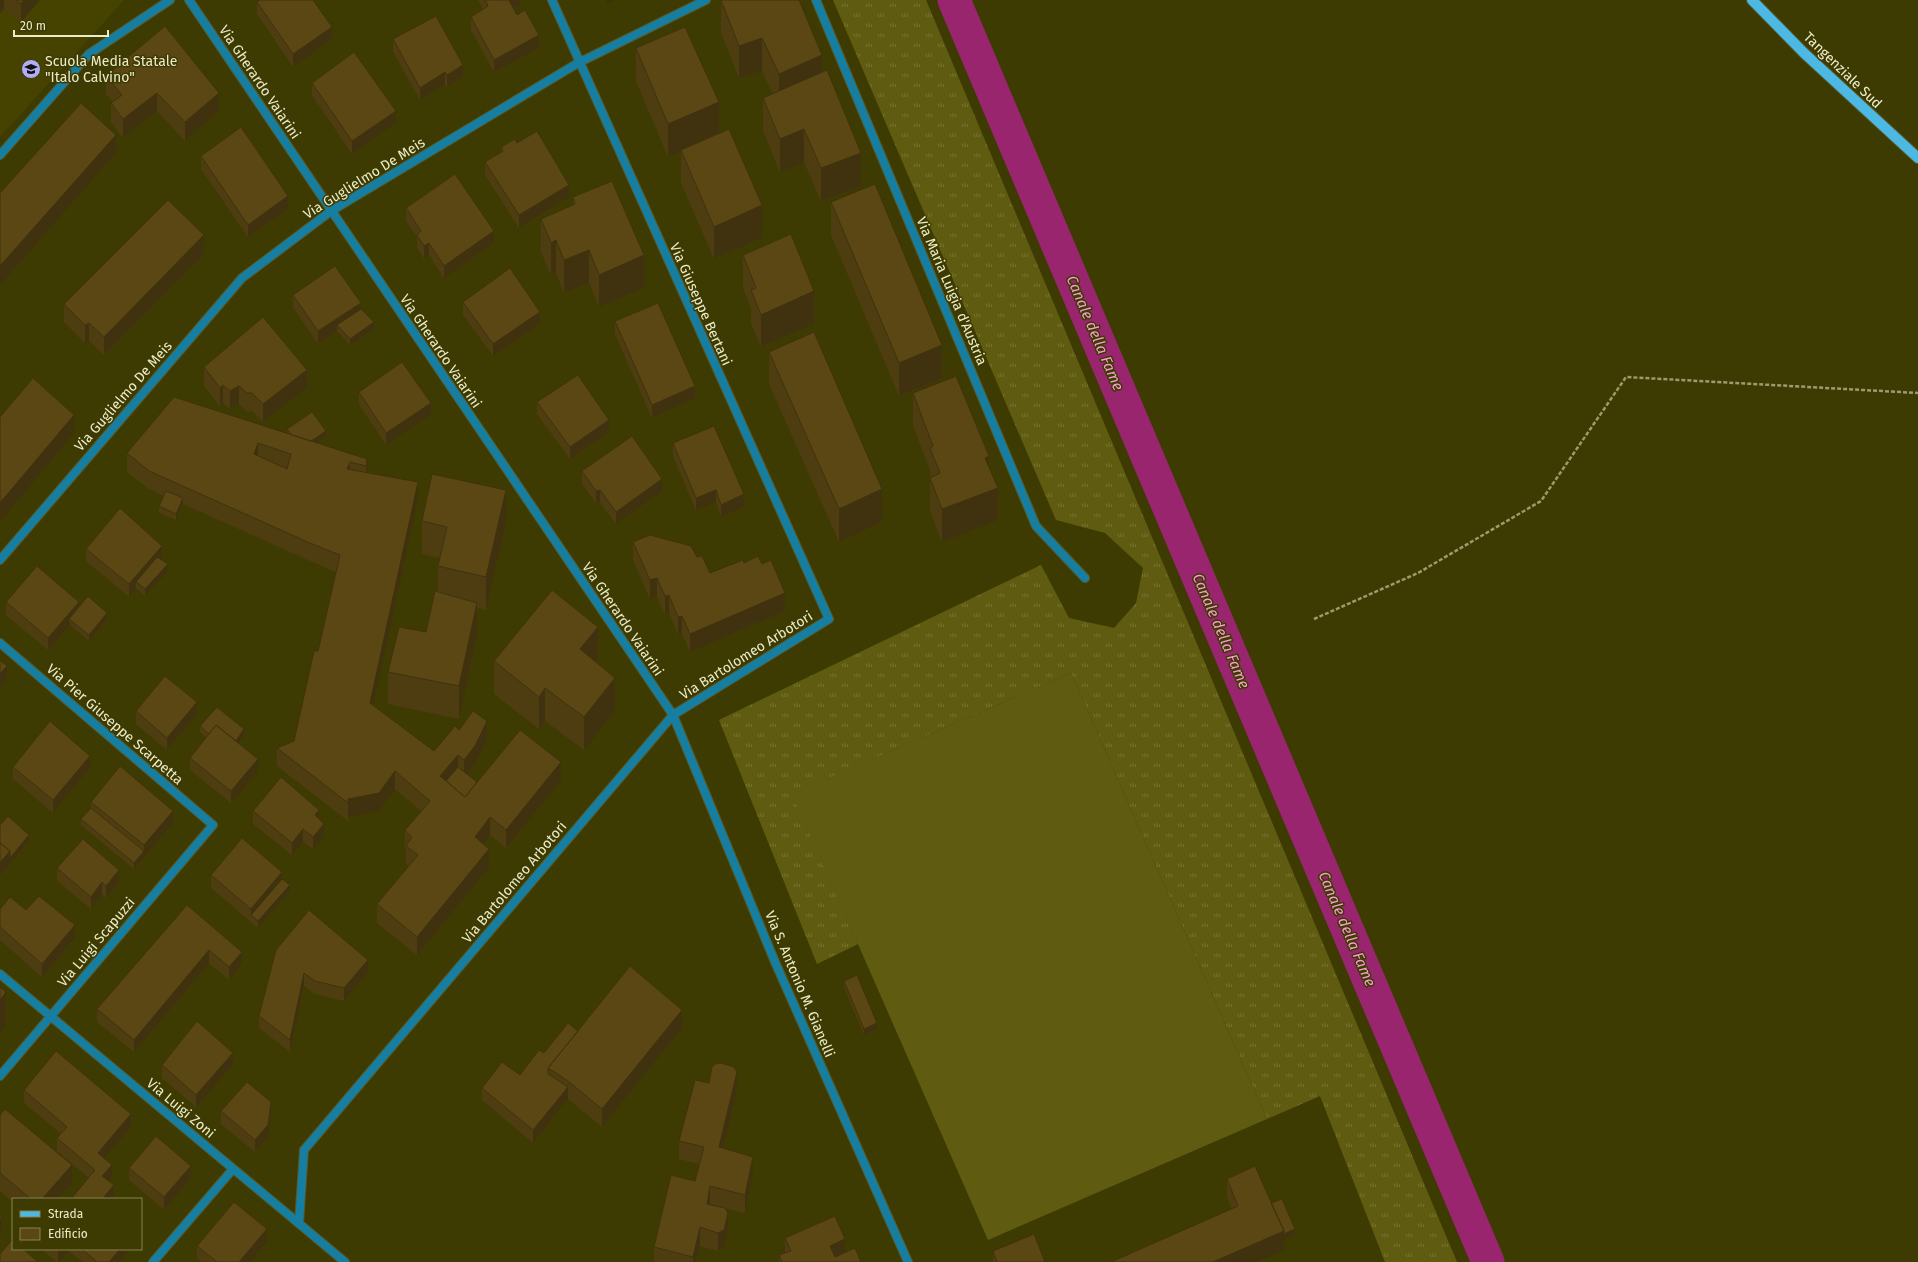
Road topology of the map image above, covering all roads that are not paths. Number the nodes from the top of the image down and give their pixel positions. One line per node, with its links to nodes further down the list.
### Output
1 (170, 0): 8 (street)
2 (189, 0): 10 (street, Via Gherardo Vaiarini)
3 (552, 0): 7 (street, Via Giuseppe Bertani)
4 (706, 0): 7 (street, Via Guglielmo De Meis)
5 (816, 0): 12 (street, Via Maria Luigia d'Austria)
6 (1752, 0): 9 (main road, Tangenziale Sud)
7 (578, 63): 10 (street, Via Guglielmo De Meis); 13 (street, Via Giuseppe Bertani)
8 (0, 155)
9 (1918, 158)
10 (331, 211): 11 (street, Via Guglielmo De Meis); 15 (street, Via Gherardo Vaiarini)
11 (0, 560)
12 (1085, 578)
13 (828, 619): 15 (street, Via Bartolomeo Arbotori)
14 (0, 643): 16 (street, Via Pier Giuseppe Scarpetta)
15 (673, 715): 21 (street, Via Bartolomeo Arbotori); 24 (street, Via S. Antonio M. Gianelli)
16 (213, 825): 18 (street, Via Luigi Scapuzzi)
17 (0, 974): 18 (street, Via Luigi Zoni)
18 (51, 1016): 19 (street, Via Luigi Scapuzzi); 20 (street, Via Luigi Zoni)
19 (0, 1076)
20 (233, 1169): 21 (street, Via Luigi Zoni); 22 (street)
21 (299, 1223): 23 (street, Via Luigi Zoni)
22 (153, 1262)
23 (345, 1262)
24 (908, 1262)

